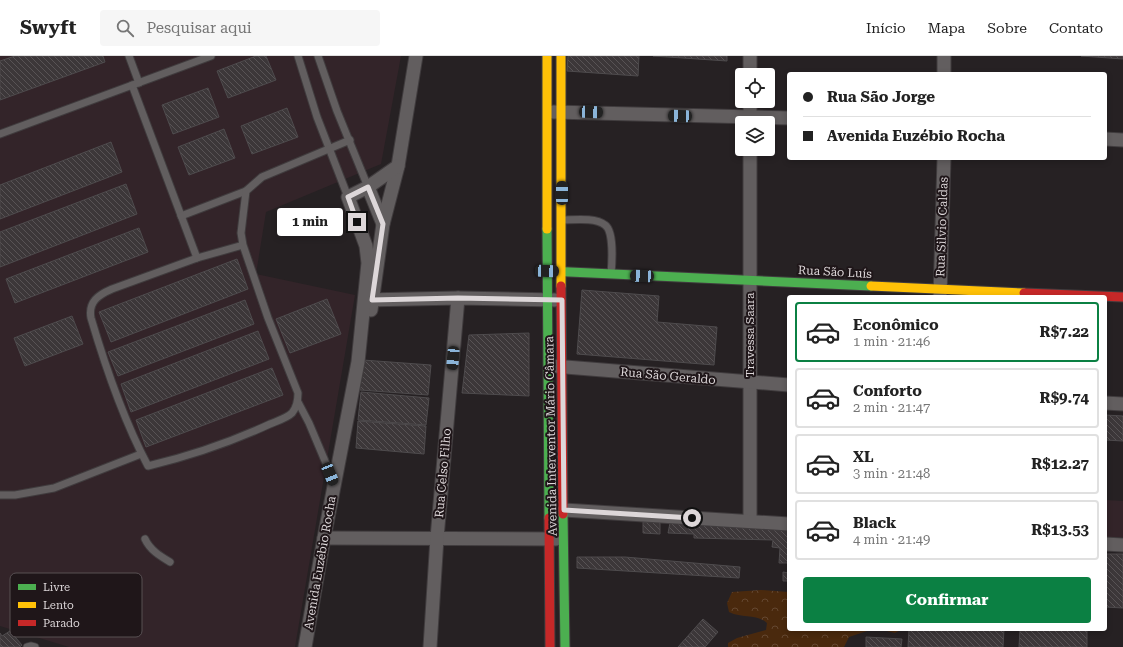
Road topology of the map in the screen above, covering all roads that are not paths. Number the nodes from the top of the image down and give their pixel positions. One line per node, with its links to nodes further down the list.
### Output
1 (129, 56): 12 (lane)
2 (210, 56): 12 (lane)
3 (298, 56): 22 (lane)
4 (318, 56): 20 (lane)
5 (416, 56): 25 (street, Avenida Euzébio Rocha)
6 (547, 56): 13 (main road, Avenida Interventor Mário Câmara)
7 (561, 56): 14 (main road, Avenida Interventor Mário Câmara)
8 (750, 56): 10 (street)
9 (944, 56): 11 (street)
10 (750, 68)
11 (944, 72)
12 (135, 84): 18 (lane); 29 (lane)
13 (546, 112): 14 (street); 30 (main road, Avenida Interventor Mário Câmara)
14 (561, 112): 16 (street); 31 (main road, Avenida Interventor Mário Câmara)
15 (787, 118): 17 (street)
16 (735, 119)
17 (775, 119)
18 (0, 134)
19 (1107, 139): 21 (street)
20 (350, 140): 22 (lane); 26 (lane)
21 (1123, 140)
22 (329, 148): 27 (lane); 28 (lane)
23 (750, 156): 38 (street, Travessa Saara)
24 (944, 160): 39 (street, Rua Silvio Caldas)
25 (398, 166): 26 (street); 32 (street, Avenida Euzébio Rocha)
26 (368, 187): 28 (street); 32 (street)
27 (246, 191): 29 (lane); 33 (lane)
28 (348, 197): 44 (street, Avenida Euzébio Rocha)
29 (181, 216): 34 (lane)
30 (546, 220): 31 (lane); 35 (main road, Avenida Interventor Mário Câmara)
31 (561, 220): 36 (main road, Avenida Interventor Mário Câmara); 37 (lane)
32 (383, 224): 44 (street, Avenida Euzébio Rocha)
33 (243, 245): 34 (lane); 51 (lane)
34 (197, 258): 54 (lane)
35 (547, 271): 36 (main road, Rua São Luís); 45 (main road, Avenida Interventor Mário Câmara)
36 (561, 272): 37 (main road, Rua São Luís); 46 (main road, Avenida Interventor Mário Câmara)
37 (611, 274): 38 (main road, Rua São Luís)
38 (750, 281): 39 (main road, Rua São Luís); 49 (street, Travessa Saara)
39 (940, 293): 40 (main road, Rua São Luís)
40 (1032, 295)
41 (1107, 297): 42 (main road, Rua São Luís)
42 (1123, 297)
43 (458, 298): 44 (street); 45 (street); 61 (street, Rua Celso Filho)
44 (368, 300): 55 (street, Avenida Euzébio Rocha)
45 (547, 300): 46 (street); 47 (main road, Avenida Interventor Mário Câmara)
46 (562, 300): 48 (main road, Avenida Interventor Mário Câmara)
47 (547, 366): 48 (street, Rua São Geraldo); 64 (main road, Avenida Interventor Mário Câmara)
48 (562, 367): 49 (street, Rua São Geraldo); 57 (main road, Avenida Interventor Mário Câmara)
49 (750, 383): 50 (street, Rua São Geraldo); 58 (street, Travessa Saara)
50 (787, 385)
51 (298, 402): 54 (lane); 55 (lane)
52 (1107, 403): 53 (street)
53 (1123, 404)
54 (141, 454): 56 (lane)
55 (335, 484): 60 (street, Avenida Euzébio Rocha)
56 (0, 495)
57 (564, 510): 58 (street); 62 (main road, Avenida Interventor Mário Câmara)
58 (750, 522): 59 (street)
59 (787, 524)
60 (324, 538): 61 (street); 70 (street, Avenida Euzébio Rocha)
61 (437, 538): 64 (street); 71 (street, Rua Celso Filho)
62 (564, 538): 64 (street); 73 (main road, Avenida Interventor Mário Câmara)
63 (145, 539): 67 (lane)
64 (548, 539): 72 (main road, Avenida Interventor Mário Câmara)
65 (1107, 544): 66 (street)
66 (1123, 545)
67 (170, 562)
68 (27, 647): 69 (lane)
69 (35, 647)
70 (305, 647)
71 (430, 647)
72 (550, 647)
73 (565, 647)

